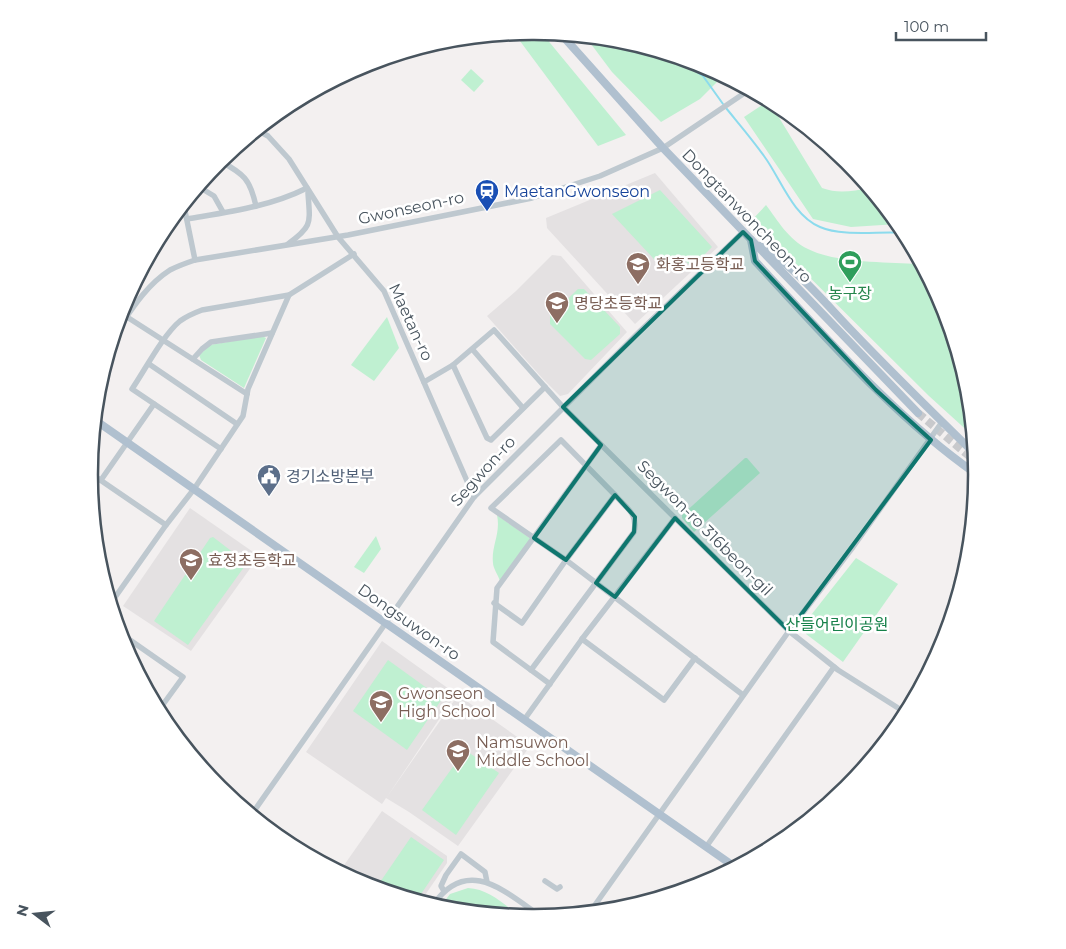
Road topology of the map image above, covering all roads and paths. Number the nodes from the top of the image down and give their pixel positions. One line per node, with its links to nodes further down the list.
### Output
1 (567, 42): 4 (main road, Dongtanwoncheon-ro)
2 (743, 94): 4 (street, Gwonseon-ro)
3 (264, 134): 7 (street, Maetan-ro)
4 (663, 148): 12 (main road, Dongtanwoncheon-ro); 13 (street, Gwonseon-ro)
5 (227, 166): 8 (street)
6 (204, 190): 9 (street)
7 (308, 190): 8 (street); 13 (street, Maetan-ro); 15 (street)
8 (256, 206): 9 (street)
9 (223, 212): 11 (street)
10 (185, 214): 11 (street)
11 (187, 219): 17 (street)
12 (743, 232): 14 (main road, Dongtanwoncheon-ro); 31 (street, Segwon-ro)
13 (338, 237): 15 (street, Gwonseon-ro); 16 (street, Maetan-ro)
14 (751, 240): 33 (main road, Dongtanwoncheon-ro); 34 (main road); 37 (main road)
15 (286, 245): 17 (street, Gwonseon-ro)
16 (354, 254): 18 (street); 27 (street, Maetan-ro)
17 (195, 260): 19 (street, Gwonseon-ro)
18 (289, 295): 21 (street); 22 (street)
19 (131, 311)
20 (129, 317): 22 (street)
21 (272, 333): 24 (street); 29 (street)
22 (164, 340): 24 (street); 25 (street)
23 (473, 350): 26 (street); 28 (street, Segwon-ro 316beon-gil); 32 (street)
24 (193, 360): 29 (street)
25 (149, 364): 30 (street); 36 (street)
26 (453, 365): 27 (street); 32 (street)
27 (424, 382): 48 (street, Maetan-ro)
28 (545, 387): 31 (street, Segwon-ro 316beon-gil); 32 (street)
29 (247, 394): 36 (street)
30 (154, 404): 38 (street); 41 (street)
31 (563, 407): 39 (street, Segwon-ro 316beon-gil); 48 (street, Segwon-ro)
32 (523, 408)
33 (918, 413)
34 (942, 422): 37 (street); 40 (main road)
35 (101, 424): 38 (main road, Dongsuwon-ro)
36 (237, 424): 41 (street)
37 (931, 440): 43 (main road); 58 (street)
38 (128, 442): 45 (street); 46 (main road, Dongsuwon-ro)
39 (601, 444): 42 (street); 49 (street, Segwon-ro 316beon-gil)
40 (967, 446)
41 (221, 449): 46 (street)
42 (586, 465): 47 (street); 51 (street); 51 (street)
43 (968, 468)
44 (98, 478): 45 (street)
45 (101, 480): 50 (street)
46 (194, 489): 50 (street); 57 (main road, Dongsuwon-ro)
47 (615, 496): 52 (street); 53 (street)
48 (474, 497): 57 (street, Segwon-ro)
49 (675, 518): 55 (street); 58 (street, Segwon-ro 316beon-gil)
50 (166, 526): 54 (street)
51 (534, 538): 52 (street); 56 (street)
52 (566, 560): 53 (street); 56 (street)
53 (596, 583): 55 (street); 63 (street)
54 (116, 596)
55 (614, 597): 59 (street); 61 (street)
56 (494, 603): 63 (street)
57 (386, 623): 68 (main road, Dongsuwon-ro); 69 (street, Segwon-ro)
58 (789, 631): 62 (street, Segwon-ro 316beon-gil); 65 (street)
59 (582, 639): 61 (street); 64 (street)
60 (132, 642): 66 (street)
61 (695, 658): 65 (street)
62 (834, 667): 67 (street, Segwon-ro 316beon-gil); 71 (street)
63 (531, 670): 64 (street)
64 (550, 684): 68 (street)
65 (744, 695): 70 (street)
66 (164, 703)
67 (899, 708)
68 (524, 720): 70 (main road, Dongsuwon-ro)
69 (256, 809)
70 (659, 813): 71 (main road, Dongsuwon-ro); 78 (street)
71 (706, 847): 72 (main road, Dongsuwon-ro)
72 (728, 862)
73 (545, 880): 75 (street)
74 (487, 882): 76 (street); 76 (street); 79 (street)
75 (560, 887)
76 (444, 891): 77 (street)
77 (438, 898)
78 (595, 904)
79 (529, 909)

